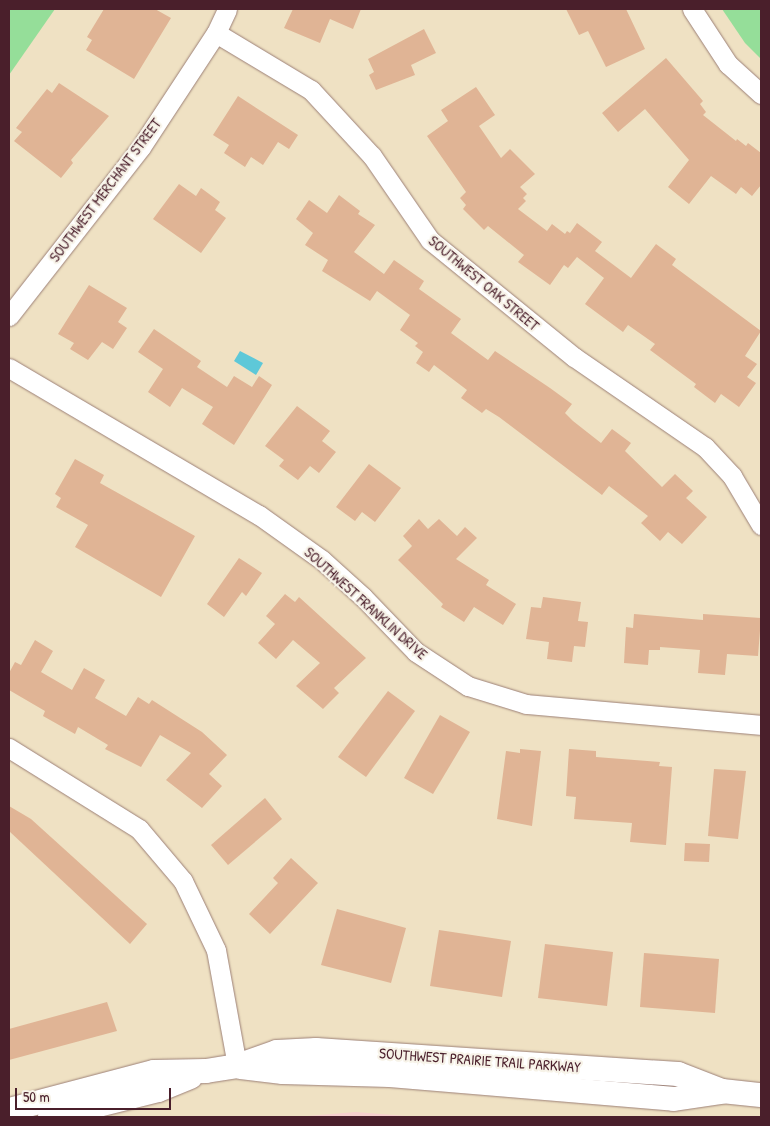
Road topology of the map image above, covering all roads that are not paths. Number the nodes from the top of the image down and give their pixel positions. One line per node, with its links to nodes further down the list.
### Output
1 (227, 9): 3 (street, SOUTHWEST MERCHANT STREET)
2 (692, 9): 4 (street)
3 (216, 33): 5 (street, SOUTHWEST MERCHANT STREET); 7 (street, SOUTHWEST OAK STREET)
4 (761, 94)
5 (9, 316)
6 (9, 368): 8 (street, SOUTHWEST FRANKLIN DRIVE)
7 (761, 525)
8 (761, 725)
9 (9, 748): 10 (street)
10 (237, 1066): 11 (street, SOUTHWEST PRAIRIE TRAIL PARKWAY); 12 (street, SOUTHWEST PRAIRIE TRAIL PARKWAY)
11 (206, 1071): 13 (street, SOUTHWEST PRAIRIE TRAIL PARKWAY); 14 (street, SOUTHWEST PRAIRIE TRAIL PARKWAY)
12 (761, 1094)
13 (9, 1110)
14 (50, 1117)

